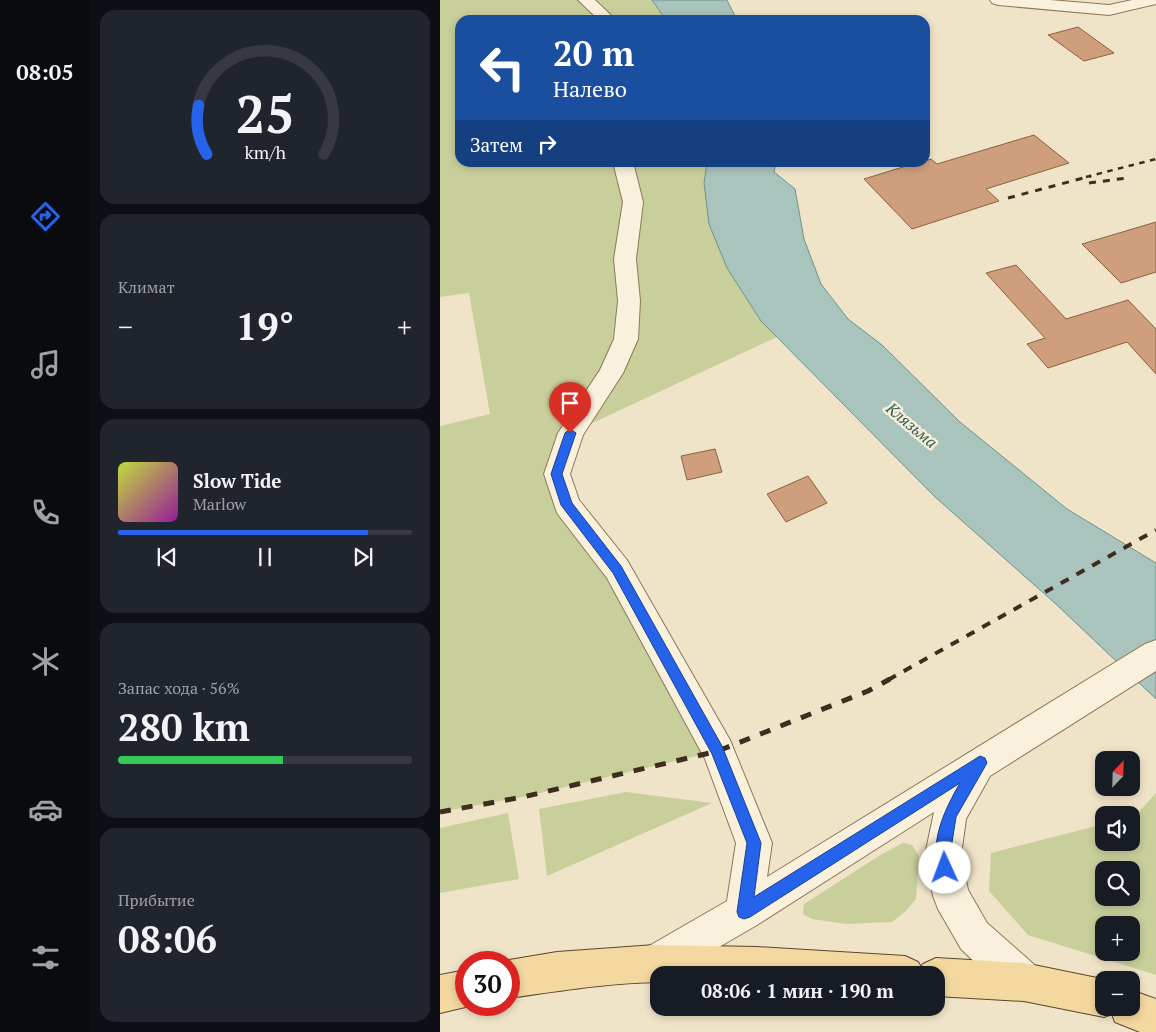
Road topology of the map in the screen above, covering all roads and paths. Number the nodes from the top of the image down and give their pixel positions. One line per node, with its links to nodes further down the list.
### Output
1 (586, 0): 4 (street)
2 (998, 0): 3 (street)
3 (1153, 0)
4 (602, 15)
5 (624, 167): 8 (street)
6 (1156, 654): 7 (street)
7 (980, 763): 8 (street); 13 (street)
8 (744, 912): 9 (street)
9 (654, 963): 10 (main road); 11 (main road)
10 (717, 966)
11 (520, 976)
12 (945, 978): 13 (main road)
13 (1024, 982): 16 (main road)
14 (455, 991): 15 (main road)
15 (440, 994)
16 (1095, 996)
17 (1140, 1012): 18 (main road)
18 (1156, 1019)

